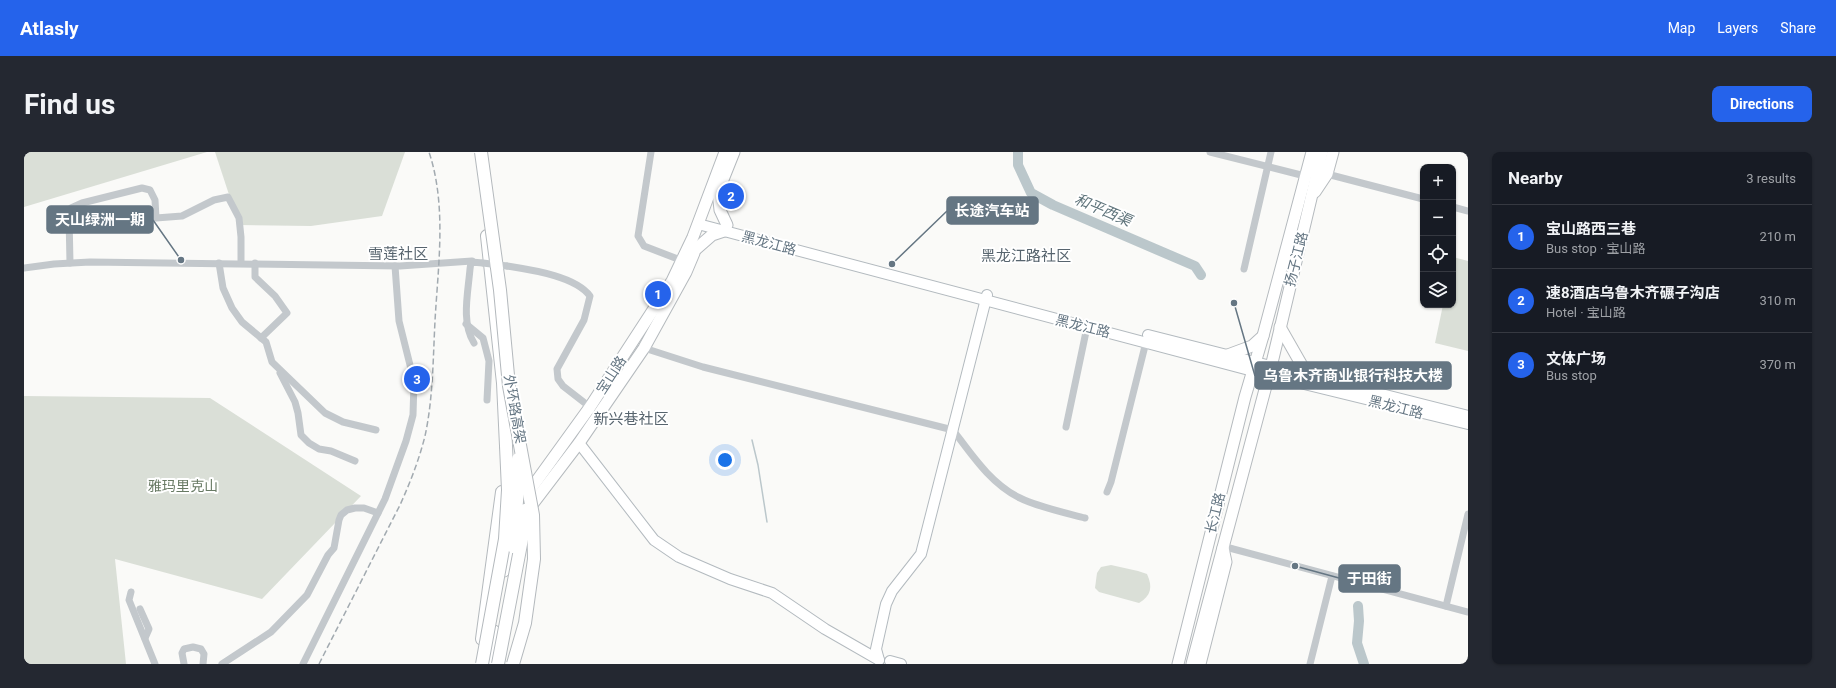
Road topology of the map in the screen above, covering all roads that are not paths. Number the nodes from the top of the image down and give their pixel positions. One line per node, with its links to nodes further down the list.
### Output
1 (475, 152): 53 (highway)
2 (481, 152): 80 (highway, 外环路高架, bridge)
3 (487, 152): 55 (highway); 81 (highway, 外环路高架, bridge)
4 (651, 152): 24 (street)
5 (725, 152): 20 (main road, 宝山路)
6 (734, 152): 15 (main road, 宝山路)
7 (1210, 152): 12 (street)
8 (1272, 152): 12 (street)
9 (1312, 152): 14 (main road, 扬子江路)
10 (1322, 152): 16 (main road, 扬子江路)
11 (1333, 152): 13 (main road)
12 (1268, 167): 14 (street); 31 (street)
13 (1327, 174): 16 (main road); 17 (street)
14 (1305, 176): 36 (main road, 扬子江路)
15 (718, 192): 20 (main road, 宝山路); 21 (main road)
16 (1311, 198): 35 (main road, 扬子江路)
17 (1420, 198)
18 (1456, 208): 19 (street)
19 (1468, 211)
20 (703, 222): 21 (main road, 黑龙江路); 22 (main road, 宝山路); 24 (main road, 宝山路)
21 (725, 228): 22 (main road); 32 (main road, 黑龙江路)
22 (696, 249): 40 (main road, 宝山路)
23 (472, 261): 29 (street); 33 (street); 47 (street, bridge)
24 (683, 261): 47 (main road, 宝山路)
25 (70, 263): 26 (street); 27 (street); 30 (street)
26 (219, 263): 27 (street); 37 (street)
27 (241, 263): 28 (street)
28 (255, 263): 29 (street); 37 (street)
29 (396, 266): 58 (street)
30 (24, 268)
31 (1244, 270)
32 (986, 298): 34 (main road, 黑龙江路); 41 (main road, 黑龙江路); 52 (main road)
33 (466, 324): 39 (street); 46 (street)
34 (1088, 327): 38 (main road, 黑龙江路); 50 (street)
35 (1280, 327): 44 (main road, 扬子江路); 45 (main road)
36 (1263, 336): 41 (main road); 43 (main road, 扬子江路)
37 (261, 338): 42 (street)
38 (1146, 342): 43 (main road, 黑龙江路); 57 (street)
39 (474, 343)
40 (644, 348): 52 (street); 54 (main road, 宝山路)
41 (1225, 356): 43 (main road, 黑龙江路)
42 (276, 366): 51 (street); 56 (street)
43 (1254, 367): 44 (main road, 黑龙江路); 83 (main road, 长江路)
44 (1269, 371): 45 (main road, 黑龙江路); 49 (main road, 黑龙江路); 61 (main road, 长江路)
45 (1314, 378): 48 (main road, 黑龙江路)
46 (488, 400)
47 (590, 407): 75 (main road, 宝山路)
48 (1468, 416)
49 (1468, 424)
50 (1066, 427)
51 (376, 430)
52 (953, 430): 60 (street); 69 (main road)
53 (505, 433): 55 (highway); 75 (highway, bridge)
54 (579, 443): 69 (main road); 77 (main road, 宝山路)
55 (512, 446): 76 (highway, bridge); 78 (highway, bridge); 79 (highway, bridge)
56 (355, 461)
57 (1107, 492)
58 (378, 513): 73 (street); 74 (street)
59 (1468, 514): 64 (street)
60 (1085, 518)
61 (1222, 546): 62 (street); 84 (main road, 长江路); 85 (main road)
62 (1332, 576): 64 (street); 86 (street)
63 (131, 592): 67 (street)
64 (1446, 606): 66 (street)
65 (140, 609): 67 (street)
66 (1468, 612)
67 (145, 638): 70 (street)
68 (890, 661): 69 (street); 82 (main road)
69 (878, 662)
70 (155, 664)
71 (184, 664): 72 (street)
72 (203, 664)
73 (222, 664)
74 (303, 664)
75 (479, 664)
76 (482, 664)
77 (488, 664)
78 (492, 664)
79 (498, 664)
80 (512, 664)
81 (516, 664)
82 (901, 664)
83 (1178, 664)
84 (1192, 664)
85 (1200, 664)
86 (1310, 664)

